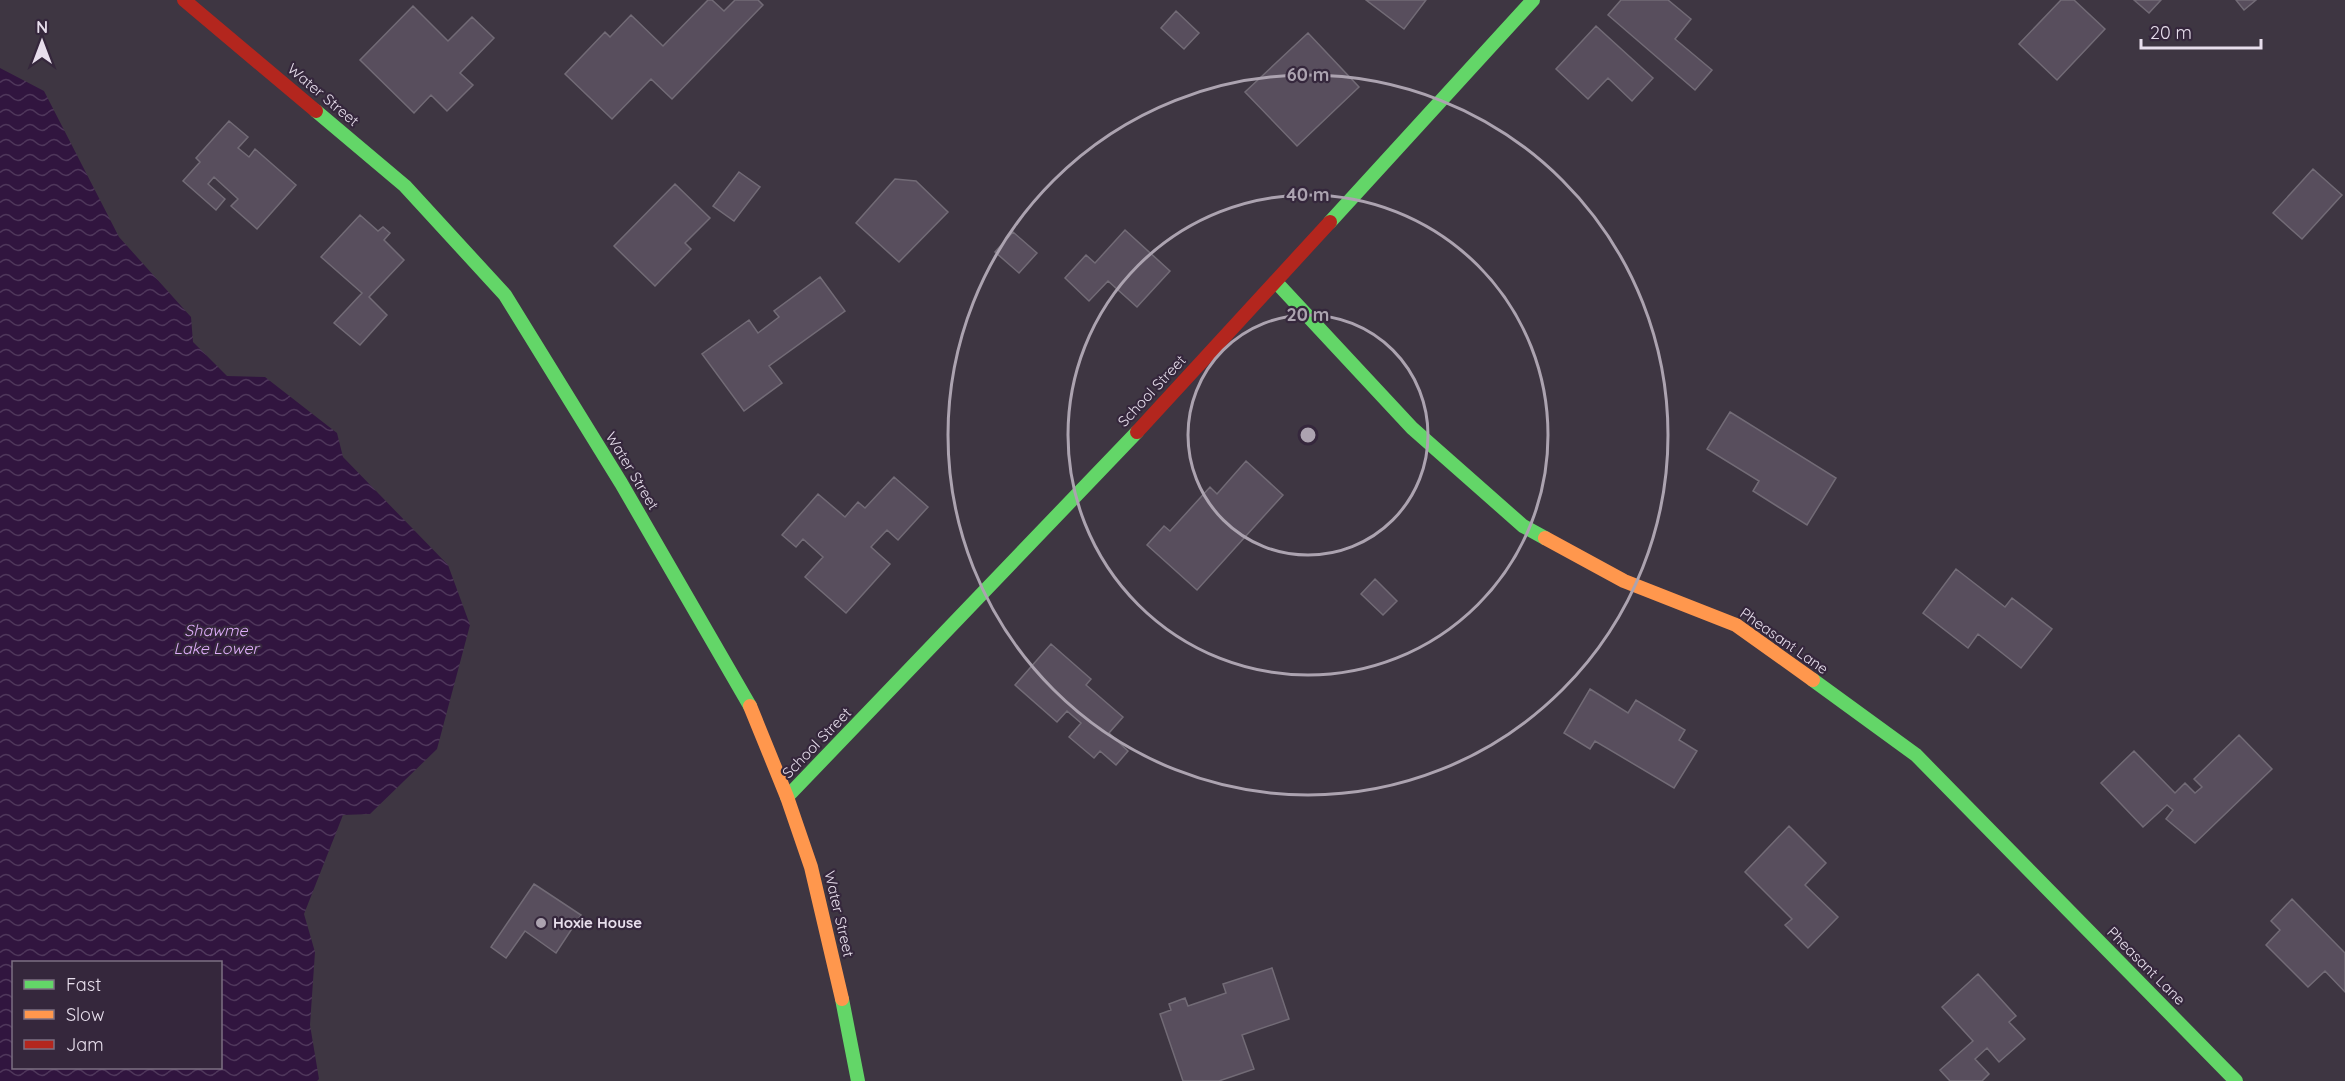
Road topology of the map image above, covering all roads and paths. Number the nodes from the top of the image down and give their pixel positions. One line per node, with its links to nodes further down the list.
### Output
1 (184, 0): 4 (street, Water Street)
2 (1533, 0): 3 (street, School Street)
3 (1276, 282): 4 (street, School Street); 6 (street, Pheasant Lane)
4 (788, 797): 5 (street, Water Street)
5 (858, 1081)
6 (2236, 1081)

